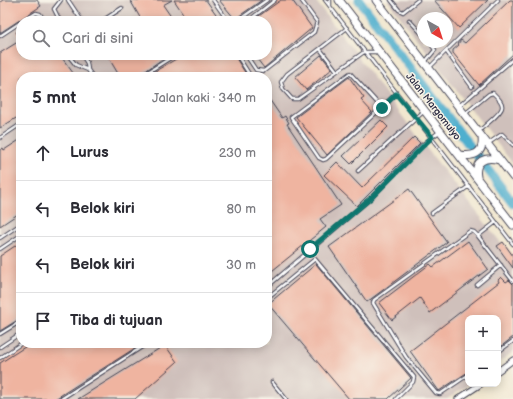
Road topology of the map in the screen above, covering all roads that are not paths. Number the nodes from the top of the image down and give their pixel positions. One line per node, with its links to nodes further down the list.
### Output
1 (61, 0): 18 (lane)
2 (68, 0): 19 (lane)
3 (213, 0): 21 (lane)
4 (267, 0): 22 (lane)
5 (275, 0): 23 (lane)
6 (301, 0): 39 (lane)
7 (325, 0): 14 (lane)
8 (330, 0): 14 (lane)
9 (339, 0): 33 (main road, Jalan Margomulyo)
10 (376, 0): 40 (main road, Jalan Margomulyo)
11 (391, 0): 12 (lane)
12 (418, 0)
13 (498, 0): 31 (lane)
14 (330, 7): 26 (lane)
15 (122, 8): 20 (lane)
16 (31, 16): 17 (lane)
17 (41, 16)
18 (57, 16)
19 (79, 16)
20 (110, 16)
21 (224, 16)
22 (244, 16)
23 (254, 16)
24 (408, 20): 27 (lane)
25 (16, 26): 28 (lane)
26 (347, 28): 30 (lane); 32 (lane)
27 (417, 28)
28 (0, 36)
29 (434, 48): 40 (lane)
30 (320, 49): 42 (lane); 42 (lane)
31 (446, 51): 40 (lane); 45 (lane)
32 (364, 52): 33 (lane); 42 (lane); 46 (lane)
33 (378, 52): 49 (main road, Jalan Margomulyo)
34 (513, 59): 47 (lane)
35 (72, 60): 41 (lane)
36 (85, 60): 41 (lane)
37 (167, 60): 43 (lane)
38 (240, 60): 44 (lane)
39 (249, 60)
40 (427, 65): 47 (main road, Jalan Margomulyo)
41 (88, 70)
42 (337, 71)
43 (148, 72)
44 (247, 72)
45 (472, 87)
46 (396, 94): 48 (lane); 51 (lane)
47 (458, 107): 50 (main road, Jalan Margomulyo)
48 (382, 108): 48 (lane)
49 (425, 110): 51 (lane); 53 (main road, Jalan Margomulyo)
50 (464, 115): 56 (main road, Jalan Margomulyo); 56 (lane)
51 (415, 118): 54 (lane); 60 (lane)
52 (16, 127): 55 (lane)
53 (441, 131): 54 (lane); 58 (main road, Jalan Margomulyo)
54 (432, 137): 63 (lane); 75 (lane)
55 (0, 138)
56 (482, 139): 57 (lane); 58 (main road); 59 (main road, Jalan Margomulyo)
57 (513, 145)
58 (462, 155): 61 (main road, Jalan Margomulyo)
59 (497, 159): 61 (main road); 62 (main road, Jalan Margomulyo)
60 (358, 171)
61 (477, 175): 66 (main road, Jalan Margomulyo)
62 (513, 177)
63 (469, 186): 64 (lane); 65 (lane)
64 (432, 214)
65 (496, 222): 68 (lane); 71 (lane)
66 (513, 225)
67 (16, 227): 69 (lane)
68 (478, 236): 73 (lane); 89 (lane)
69 (0, 238)
70 (16, 238): 72 (lane)
71 (513, 244)
72 (0, 249)
73 (501, 265): 74 (lane); 76 (lane)
74 (513, 281)
75 (272, 283)
76 (476, 285)
77 (272, 294): 94 (lane)
78 (16, 324): 79 (lane)
79 (0, 334)
80 (16, 336): 82 (lane)
81 (513, 341): 85 (lane)
82 (0, 347)
83 (16, 347): 86 (lane)
84 (140, 348): 92 (lane)
85 (499, 351)
86 (0, 358)
87 (513, 360): 88 (street)
88 (501, 369)
89 (465, 377)
90 (272, 382): 93 (lane)
91 (476, 387): 95 (street)
92 (62, 399)
93 (286, 399)
94 (396, 399)
95 (458, 399)

